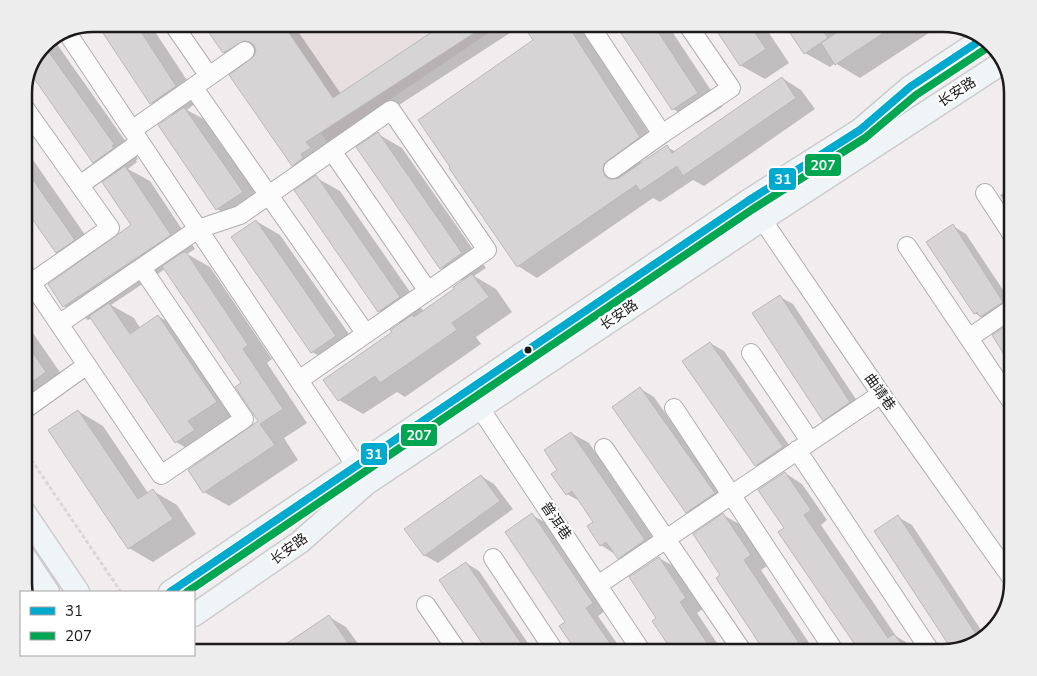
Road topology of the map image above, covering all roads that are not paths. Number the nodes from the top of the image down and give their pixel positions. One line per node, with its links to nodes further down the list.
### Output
1 (178, 32): 8 (lane)
2 (594, 32): 11 (lane)
3 (692, 32): 11 (lane)
4 (70, 37): 12 (lane)
5 (977, 43): 18 (main road, 长安路)
6 (244, 51): 8 (lane)
7 (998, 67): 19 (main road, 长安路)
8 (208, 76): 9 (lane)
9 (193, 87): 12 (lane); 17 (lane)
10 (33, 120): 15 (lane)
11 (662, 134): 14 (lane)
12 (136, 136): 15 (lane); 21 (lane)
13 (332, 151): 17 (lane); 26 (lane); 26 (lane)
14 (613, 169)
15 (80, 185): 24 (lane)
16 (985, 193): 20 (lane)
17 (268, 195): 21 (lane); 29 (lane)
18 (748, 201): 19 (lane, 曲靖巷); 36 (main road, 长安路)
19 (763, 219): 35 (lane, 曲靖巷); 36 (main road, 长安路)
20 (1004, 222)
21 (198, 229): 23 (lane); 33 (lane)
22 (907, 246): 30 (lane)
23 (142, 268): 28 (lane); 32 (lane)
24 (33, 275)
25 (33, 285): 28 (lane)
26 (428, 291): 29 (lane)
27 (1004, 314): 30 (lane)
28 (59, 324): 32 (lane)
29 (366, 334): 33 (lane)
30 (969, 338): 34 (lane)
31 (751, 353): 39 (lane)
32 (86, 365): 37 (lane)
33 (299, 380): 41 (lane)
34 (1004, 390)
35 (881, 394): 39 (lane); 46 (lane, 曲靖巷)
36 (474, 400): 41 (main road, 长安路); 48 (lane, 普洱巷); 53 (main road, 长安路)
37 (33, 403)
38 (674, 408): 42 (lane)
39 (804, 446): 42 (lane); 59 (lane)
40 (604, 448): 44 (lane)
41 (356, 466): 51 (main road, 长安路)
42 (731, 495): 44 (lane); 58 (lane)
43 (33, 525): 50 (main road)
44 (666, 539): 48 (lane); 57 (lane)
45 (493, 558): 55 (lane)
46 (1004, 567)
47 (33, 570): 49 (main road)
48 (598, 585): 56 (lane, 普洱巷)
49 (47, 591)
50 (77, 591)
51 (171, 591)
52 (426, 605): 54 (lane)
53 (195, 614)
54 (453, 644)
55 (550, 644)
56 (637, 644)
57 (737, 644)
58 (829, 644)
59 (926, 644)

